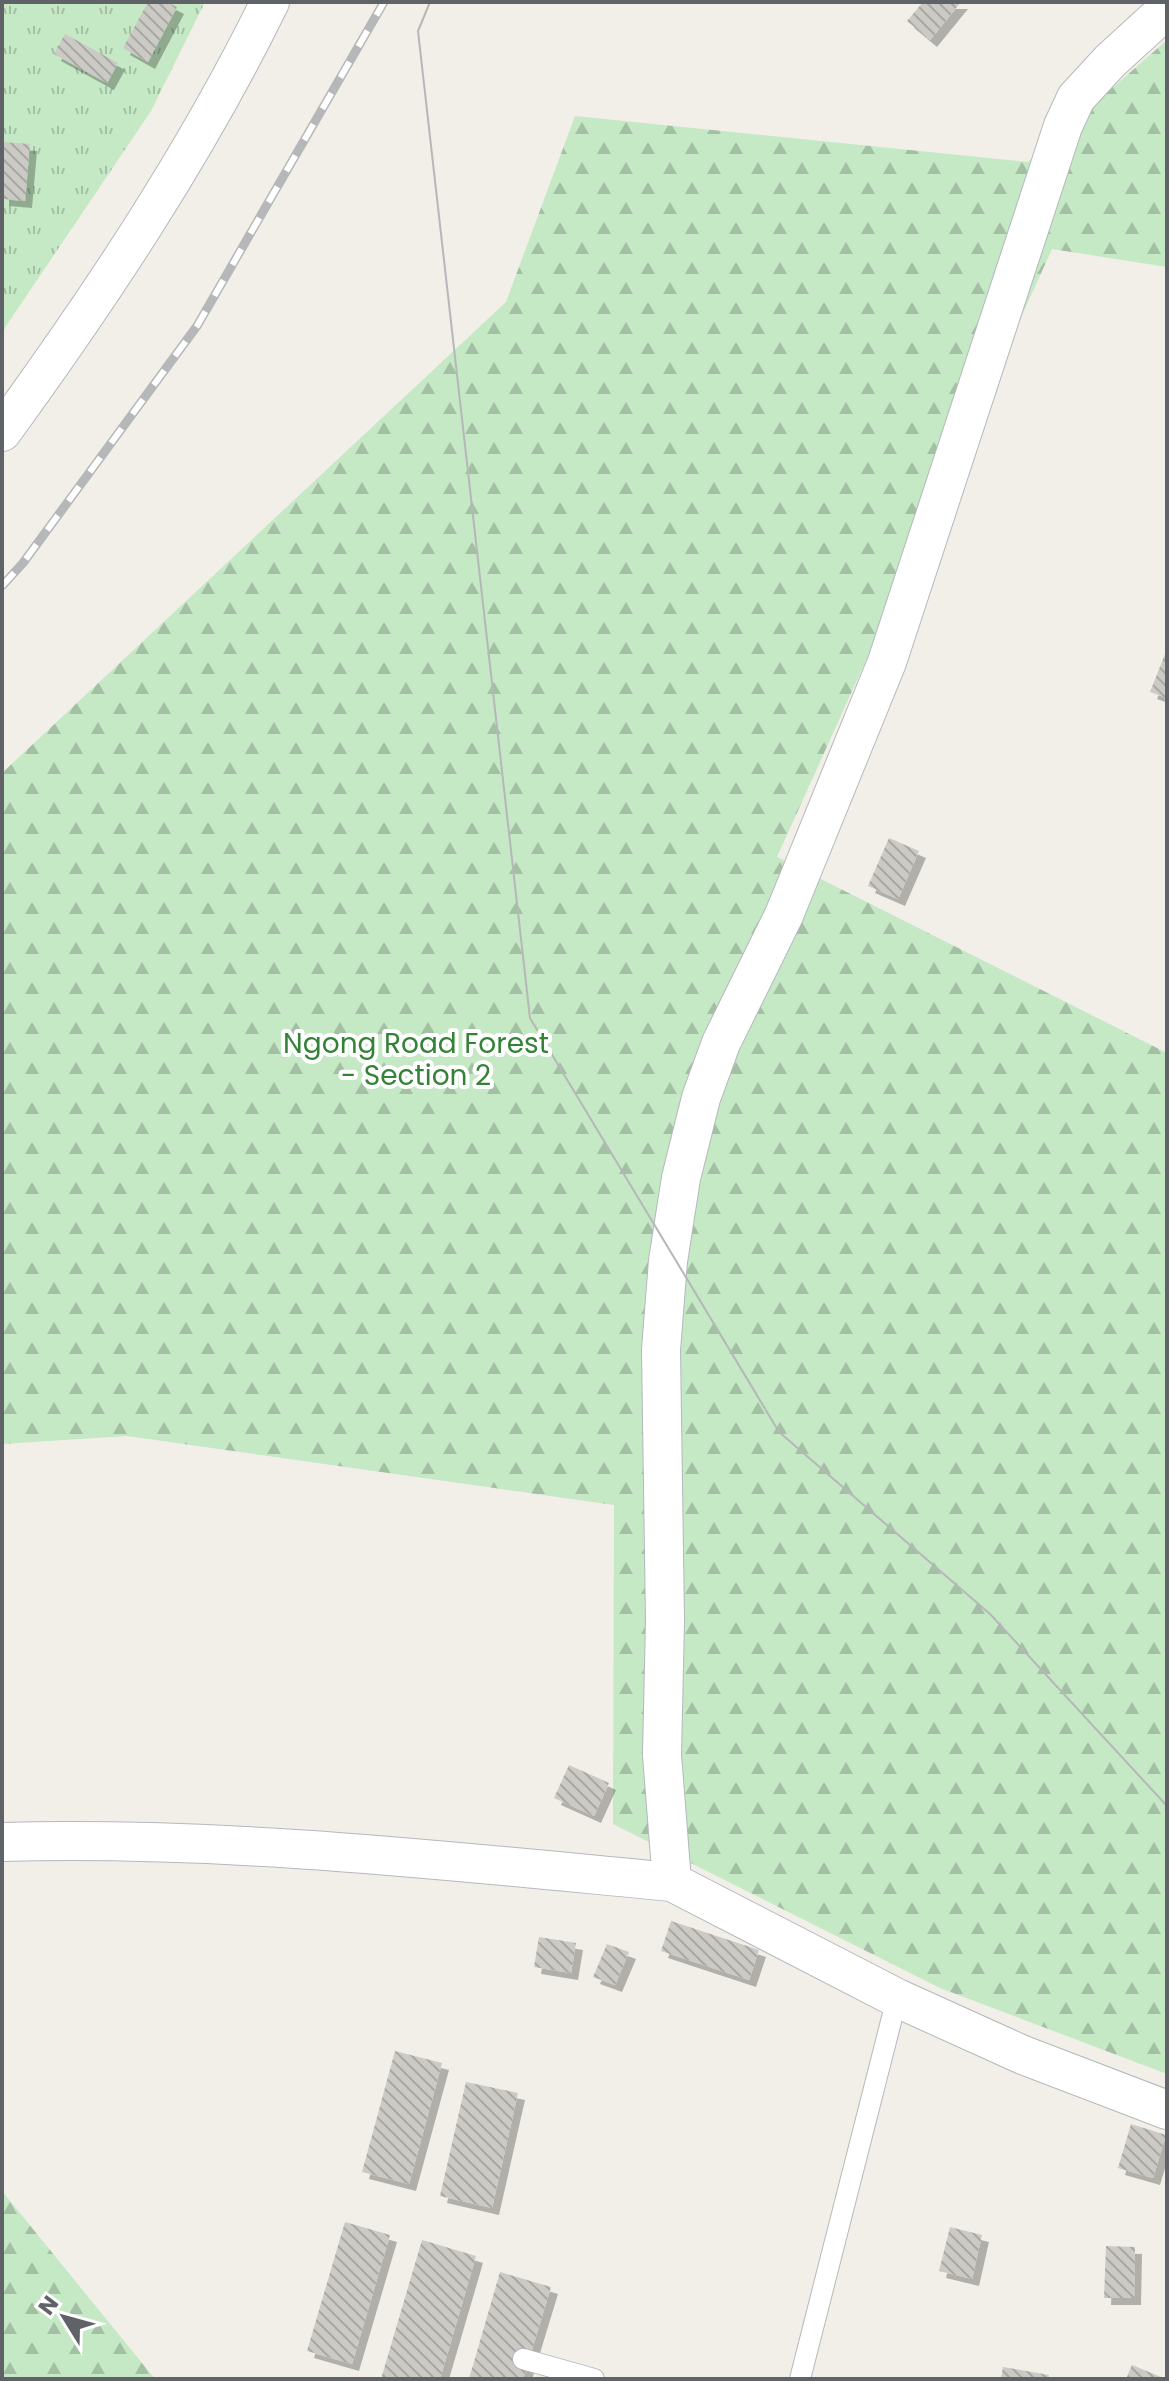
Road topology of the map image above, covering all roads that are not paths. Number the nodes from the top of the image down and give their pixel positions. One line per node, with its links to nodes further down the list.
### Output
1 (270, 2): 3 (street)
2 (1167, 9): 5 (street)
3 (2, 432)
4 (2, 1842): 5 (street)
5 (672, 1882): 6 (street)
6 (897, 1998): 7 (street); 10 (lane)
7 (1167, 2110)
8 (523, 2359): 9 (lane)
9 (594, 2379)
10 (800, 2379)

